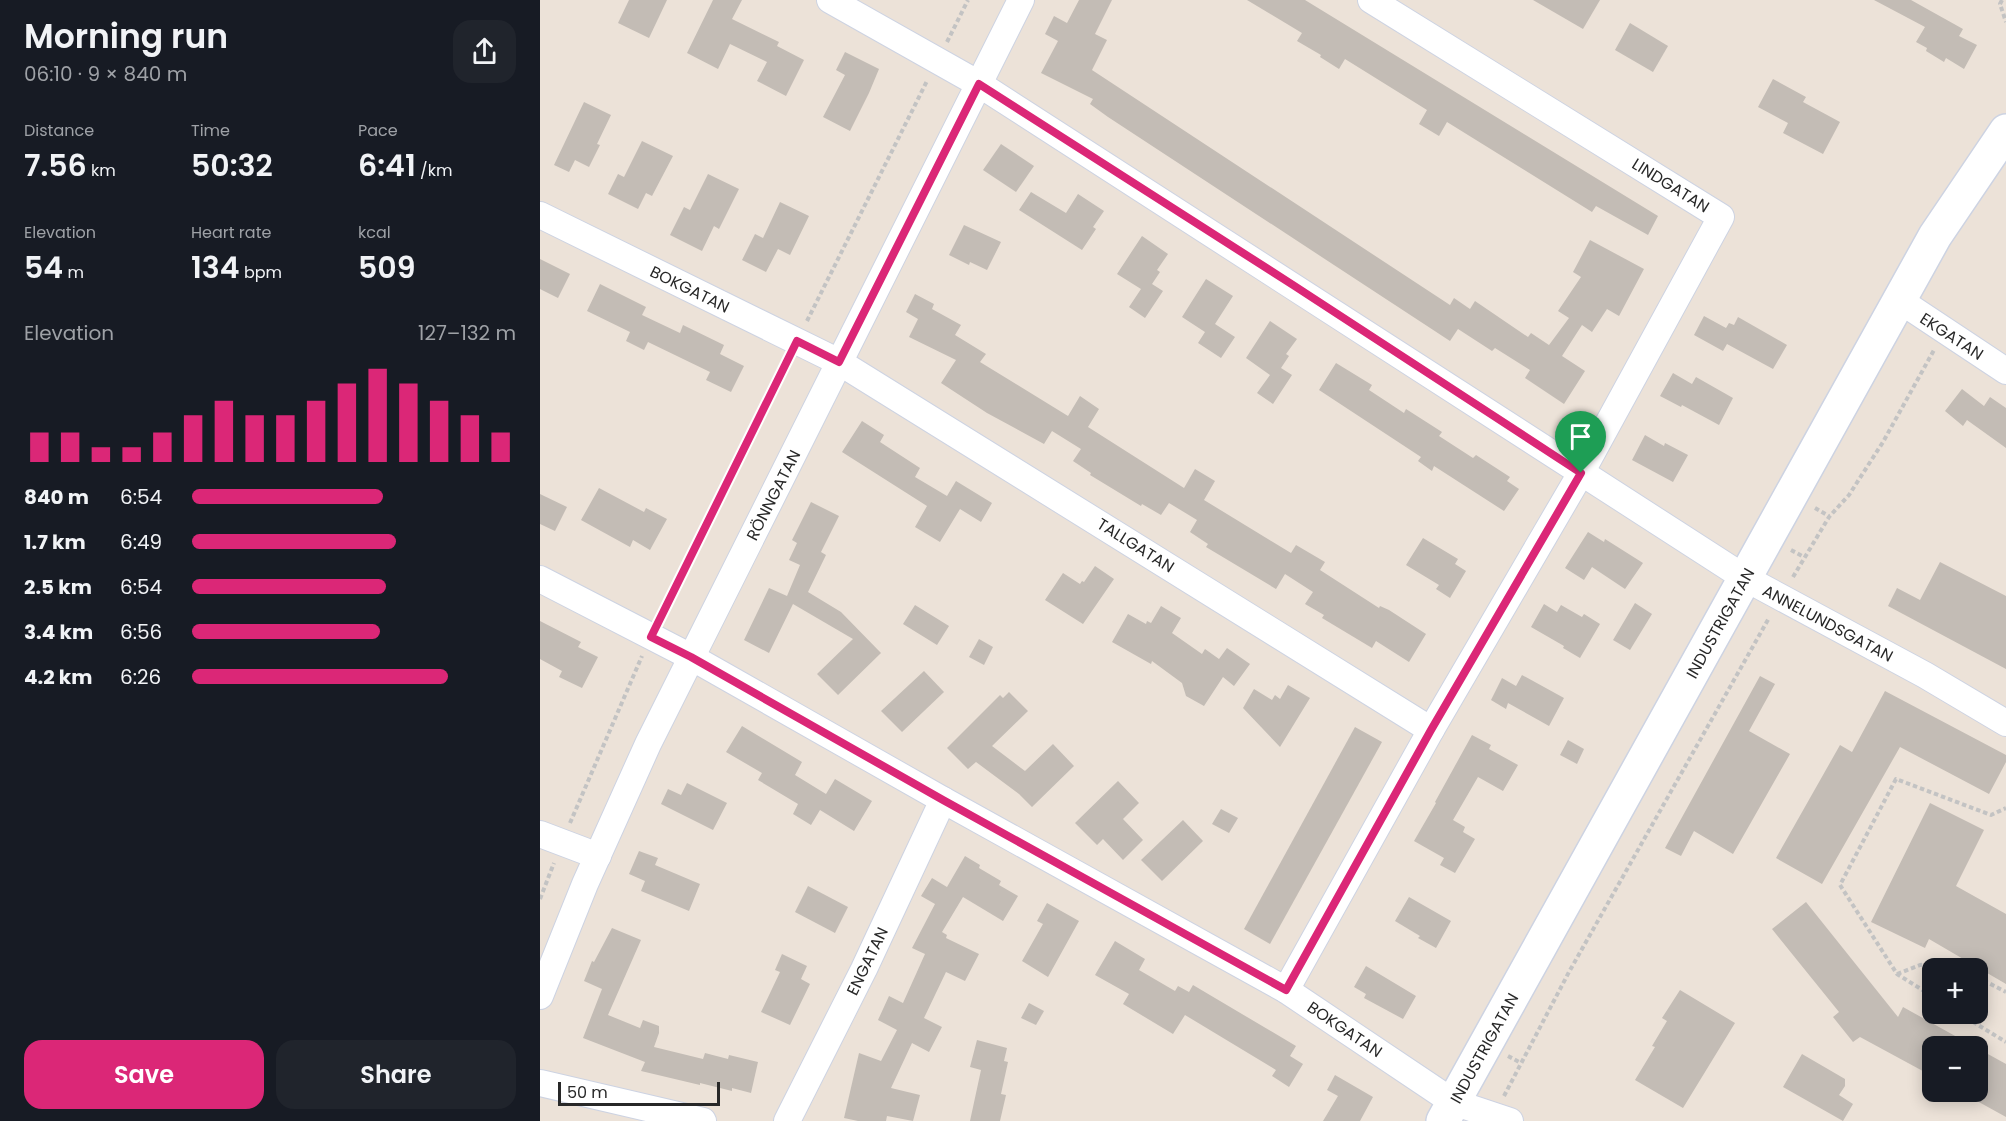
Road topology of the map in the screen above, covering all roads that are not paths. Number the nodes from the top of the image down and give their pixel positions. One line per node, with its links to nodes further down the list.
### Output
1 (830, 0): 4 (street, ANNELUNDSGATAN)
2 (1021, 0): 4 (street, RÖNNGATAN)
3 (1371, 0): 10 (street, LINDGATAN)
4 (979, 84): 8 (street, RÖNNGATAN); 10 (street, ANNELUNDSGATAN)
5 (2006, 131): 7 (street, INDUSTRIGATAN)
6 (540, 215): 8 (street, BOKGATAN)
7 (1899, 300): 9 (street, EKGATAN); 11 (street, INDUSTRIGATAN)
8 (839, 362): 13 (street, RÖNNGATAN); 15 (street, TALLGATAN)
9 (2006, 371)
10 (1581, 473): 11 (street, ANNELUNDSGATAN); 15 (street)
11 (1745, 578): 14 (street, ANNELUNDSGATAN); 22 (street, INDUSTRIGATAN)
12 (540, 579): 13 (street, BOKGATAN)
13 (691, 657): 16 (street, BOKGATAN); 18 (street, RÖNNGATAN)
14 (2006, 723)
15 (1431, 730): 19 (street)
16 (943, 800): 19 (street, BOKGATAN); 25 (street, ENGATAN)
17 (551, 838): 18 (street)
18 (597, 856): 20 (street, RÖNNGATAN)
19 (1286, 990): 22 (street, BOKGATAN)
20 (540, 996)
21 (540, 1083): 24 (street)
22 (1448, 1112): 23 (street, BOKGATAN)
23 (1502, 1118)
24 (704, 1121)
25 (787, 1121)

